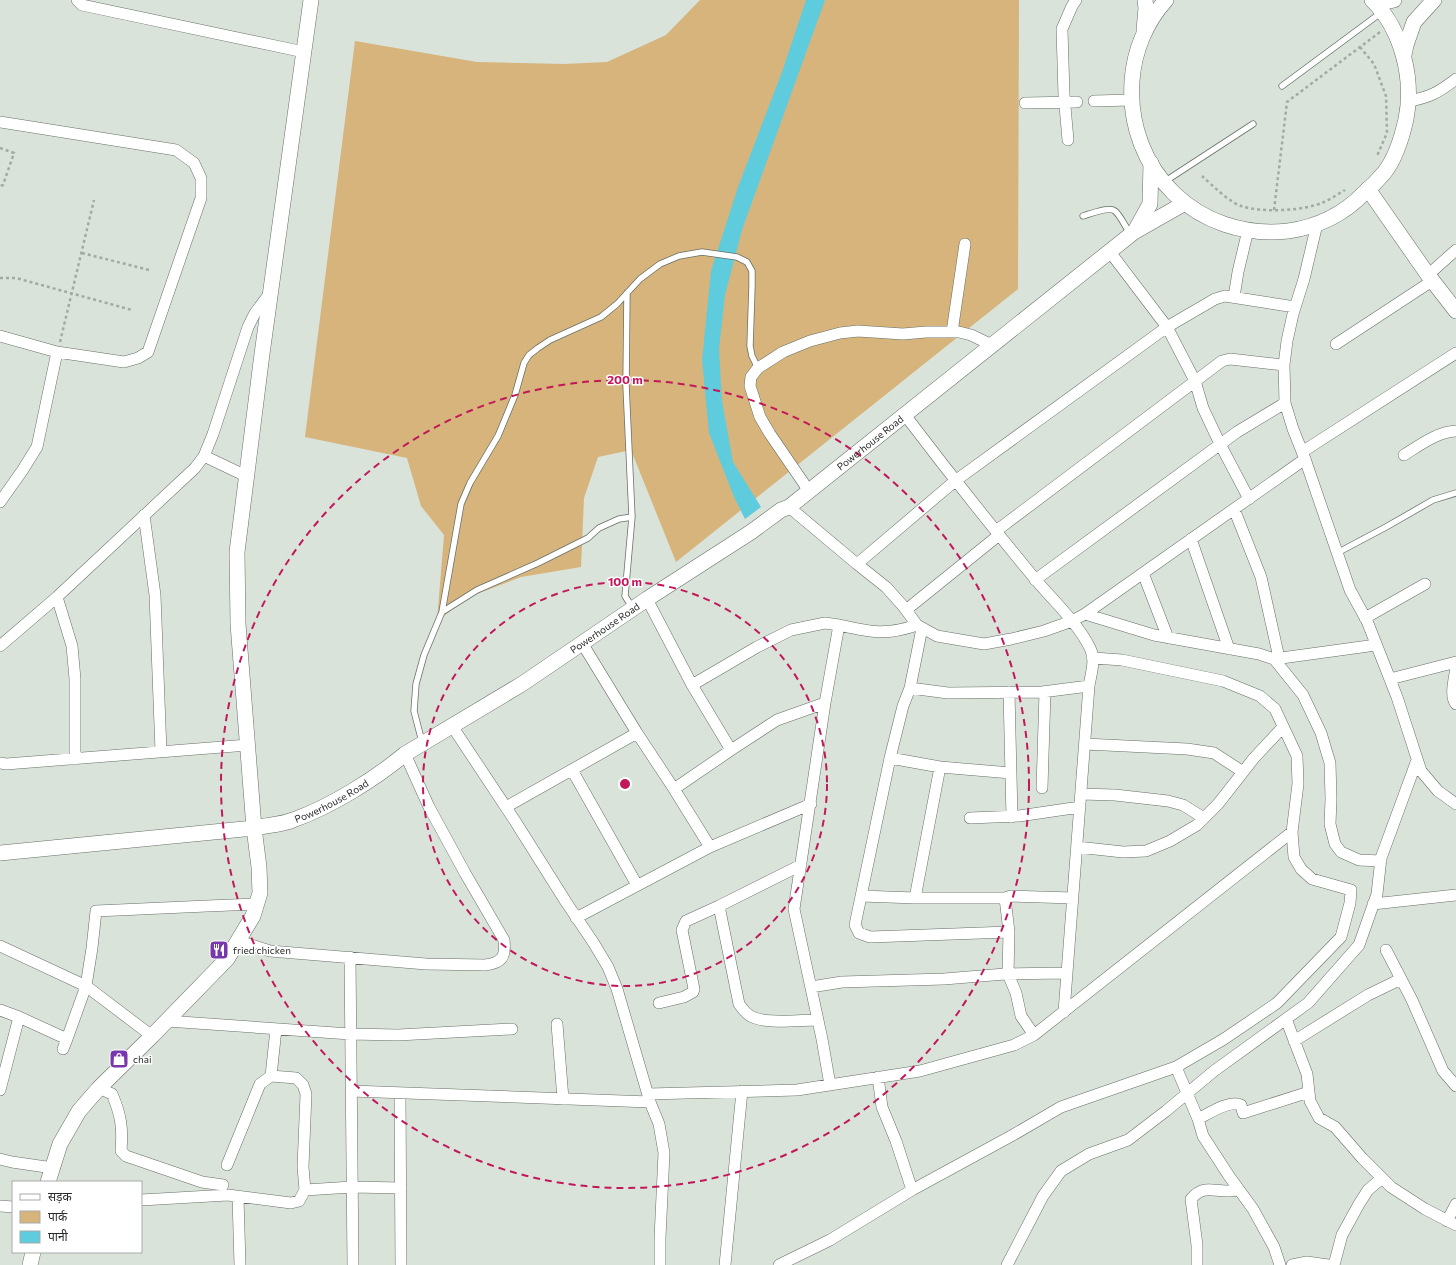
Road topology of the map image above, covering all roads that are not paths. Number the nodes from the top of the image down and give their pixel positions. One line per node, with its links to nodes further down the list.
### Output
1 (77, 0): 10 (street)
2 (311, 0): 10 (main road)
3 (1076, 0): 19 (street)
4 (1146, 0): 9 (main road)
5 (1166, 0): 9 (main road)
6 (1394, 0): 8 (main road)
7 (1434, 0): 11 (main road)
8 (1377, 5): 11 (main road); 13 (lane)
9 (1143, 35): 14 (main road)
10 (304, 52): 35 (main road)
11 (1404, 55): 16 (main road)
12 (1456, 79): 16 (street)
13 (1282, 86)
14 (1131, 100): 15 (street); 23 (main road)
15 (1094, 101)
16 (1408, 101): 25 (main road)
17 (1077, 102): 19 (street)
18 (1026, 103): 19 (street)
19 (1065, 103): 22 (street)
20 (0, 122): 45 (street)
21 (1253, 124): 24 (lane)
22 (1068, 140)
23 (1151, 163): 24 (main road); 30 (main road)
24 (1164, 182): 26 (main road)
25 (1368, 190): 28 (main road); 34 (main road)
26 (1185, 203): 29 (main road); 30 (main road)
27 (1084, 216): 30 (lane)
28 (1316, 224): 29 (main road); 38 (street)
29 (1248, 230): 37 (street)
30 (1133, 233): 33 (main road, Powerhouse Road)
31 (965, 244): 41 (street)
32 (1456, 250): 34 (street)
33 (1110, 252): 40 (street); 44 (main road, Powerhouse Road)
34 (1430, 278): 39 (main road); 43 (street)
35 (270, 293): 55 (street); 57 (main road)
36 (627, 293): 48 (lane); 66 (lane); 78 (lane)
37 (1234, 297): 38 (street); 40 (street)
38 (1295, 306): 47 (street)
39 (1456, 311)
40 (1167, 327): 49 (street); 58 (street)
41 (952, 332): 44 (street); 48 (street)
42 (0, 336): 45 (street)
43 (1336, 344)
44 (992, 345): 51 (main road, Powerhouse Road)
45 (57, 352): 62 (street)
46 (1456, 353): 56 (street)
47 (1284, 365): 49 (street); 50 (street)
48 (758, 368): 59 (street)
49 (1196, 380): 53 (street); 67 (street)
50 (1285, 402): 53 (street); 56 (street)
51 (905, 415): 58 (street); 59 (main road, Powerhouse Road)
52 (1456, 431): 54 (street)
53 (1220, 444): 61 (street); 72 (street)
54 (1404, 455)
55 (204, 456): 57 (street); 65 (street)
56 (1303, 456): 61 (street); 69 (street)
57 (246, 476): 106 (main road)
58 (955, 481): 67 (street); 70 (street)
59 (809, 491): 63 (main road, Powerhouse Road)
60 (1456, 492): 69 (lane)
61 (1248, 499): 64 (street)
62 (0, 502)
63 (785, 508): 70 (street); 75 (main road, Powerhouse Road)
64 (1234, 509): 68 (street); 90 (street)
65 (144, 515): 74 (street); 108 (street)
66 (632, 516): 76 (lane); 78 (lane)
67 (997, 533): 72 (street); 77 (street)
68 (1191, 539): 71 (street); 88 (street)
69 (1337, 553): 80 (street)
70 (857, 564): 77 (street)
71 (1144, 572): 79 (street); 84 (street)
72 (1035, 580): 81 (street)
73 (1425, 584): 80 (street)
74 (57, 597): 87 (street); 111 (street)
75 (647, 599): 76 (main road, Powerhouse Road); 94 (street)
76 (634, 609): 85 (main road, Powerhouse Road)
77 (906, 610): 83 (street)
78 (442, 612): 104 (lane)
79 (1085, 614): 81 (street); 84 (street)
80 (1365, 618): 86 (street)
81 (1075, 624): 83 (street); 89 (street)
82 (839, 625): 83 (street); 94 (street); 99 (street)
83 (919, 627): 96 (street)
84 (1168, 638): 88 (street)
85 (582, 643): 101 (main road, Powerhouse Road); 103 (street)
86 (1376, 645): 90 (street); 93 (street)
87 (0, 646)
88 (1229, 648): 90 (street)
89 (1092, 653): 95 (street); 102 (street)
90 (1277, 658): 133 (street)
91 (1456, 662): 93 (street)
92 (1456, 668): 100 (street)
93 (1390, 679): 112 (street)
94 (692, 685): 107 (street)
95 (1089, 686): 98 (street); 105 (street)
96 (910, 688): 97 (street); 110 (street)
97 (1009, 692): 98 (street); 117 (street)
98 (1045, 692): 118 (street)
99 (825, 703): 107 (street); 121 (street)
100 (1456, 704)
101 (452, 726): 104 (main road, Powerhouse Road); 123 (street)
102 (1283, 727): 116 (street); 129 (street)
103 (637, 733): 115 (street); 119 (street)
104 (422, 744): 109 (main road, Powerhouse Road)
105 (1085, 744): 116 (street); 120 (street)
106 (248, 745): 108 (street); 128 (main road)
107 (731, 750): 119 (street)
108 (161, 752): 111 (street)
109 (405, 754): 128 (main road, Powerhouse Road); 149 (street)
110 (890, 758): 114 (street); 137 (street)
111 (76, 759): 113 (street)
112 (1417, 760): 122 (street); 133 (street)
113 (0, 763)
114 (940, 767): 117 (street); 138 (street)
115 (572, 770): 123 (street); 135 (street)
116 (1243, 772): 127 (street)
117 (1011, 773): 125 (street)
118 (1042, 788)
119 (674, 789): 130 (street)
120 (1081, 794): 124 (street); 127 (street)
121 (811, 804): 130 (street); 134 (street)
122 (1456, 804)
123 (506, 807): 144 (street)
124 (1080, 807): 125 (street); 131 (street)
125 (1012, 817): 126 (street)
126 (970, 818)
127 (1204, 818): 131 (street)
128 (254, 828): 132 (main road, Powerhouse Road); 142 (main road)
129 (1292, 832): 156 (street); 158 (street)
130 (710, 847): 135 (street)
131 (1077, 847): 140 (street)
132 (0, 853)
133 (1380, 863): 141 (street)
134 (801, 865): 143 (street); 154 (street)
135 (637, 885): 144 (street)
136 (1456, 895): 141 (street)
137 (861, 896): 138 (street); 145 (street)
138 (916, 898): 139 (street)
139 (1005, 898): 140 (street); 145 (street)
140 (1073, 898): 150 (street)
141 (1375, 899): 160 (street)
142 (256, 904): 146 (main road); 153 (street)
143 (719, 906): 155 (street); 161 (street)
144 (576, 918): 182 (street)
145 (1009, 932): 151 (street)
146 (239, 941): 149 (street); 162 (main road)
147 (0, 946): 153 (street)
148 (1386, 950): 152 (street)
149 (350, 957): 166 (street)
150 (1067, 973): 151 (street); 158 (street)
151 (1008, 974): 154 (street); 167 (street)
152 (1401, 979): 169 (street); 174 (street)
153 (86, 986): 159 (street); 168 (street)
154 (811, 987): 161 (street)
155 (659, 1003)
156 (1277, 1003): 160 (street); 170 (street)
157 (0, 1010): 159 (street)
158 (1064, 1012): 167 (street)
159 (19, 1017): 176 (street)
160 (1289, 1018): 169 (street); 181 (street)
161 (818, 1020): 173 (street)
162 (167, 1021): 164 (street); 168 (main road)
163 (557, 1024): 183 (street)
164 (276, 1028): 166 (street); 171 (street)
165 (512, 1029): 166 (street)
166 (350, 1034): 177 (street)
167 (1034, 1035): 172 (street)
168 (152, 1036): 175 (main road)
169 (1294, 1041): 179 (street)
170 (1176, 1068): 181 (street); 193 (street)
171 (271, 1076): 186 (street); 192 (street)
172 (878, 1077): 173 (street); 193 (street)
173 (830, 1085): 178 (street)
174 (1456, 1086)
175 (99, 1088): 187 (main road); 189 (street)
176 (0, 1090)
177 (351, 1091): 180 (street); 190 (street)
178 (742, 1091): 182 (street); 207 (street)
179 (1309, 1092): 184 (street); 188 (street)
180 (400, 1093): 183 (street); 191 (street)
181 (1187, 1093): 184 (street); 209 (street)
182 (649, 1098): 183 (street); 206 (street)
183 (563, 1099)
184 (1198, 1119): 194 (street)
185 (0, 1158): 187 (street)
186 (227, 1165)
187 (50, 1175)
188 (1382, 1178): 200 (street); 214 (street)
189 (222, 1186)
190 (352, 1187): 191 (street); 192 (street); 204 (street)
191 (400, 1188): 205 (street)
192 (305, 1190): 195 (street)
193 (912, 1190): 208 (street)
194 (1239, 1190): 210 (street); 211 (street)
195 (238, 1197): 196 (street); 203 (street)
196 (142, 1200)
197 (1456, 1204): 200 (street)
198 (0, 1206): 199 (street)
199 (12, 1207)
200 (1452, 1223)
201 (33, 1253): 202 (main road)
202 (30, 1265)
203 (240, 1265)
204 (353, 1265)
205 (401, 1265)
206 (660, 1265)
207 (725, 1265)
208 (779, 1265)
209 (1007, 1265)
210 (1197, 1265)
211 (1280, 1265)
212 (1292, 1265): 213 (street)
213 (1328, 1265)
214 (1334, 1265)

